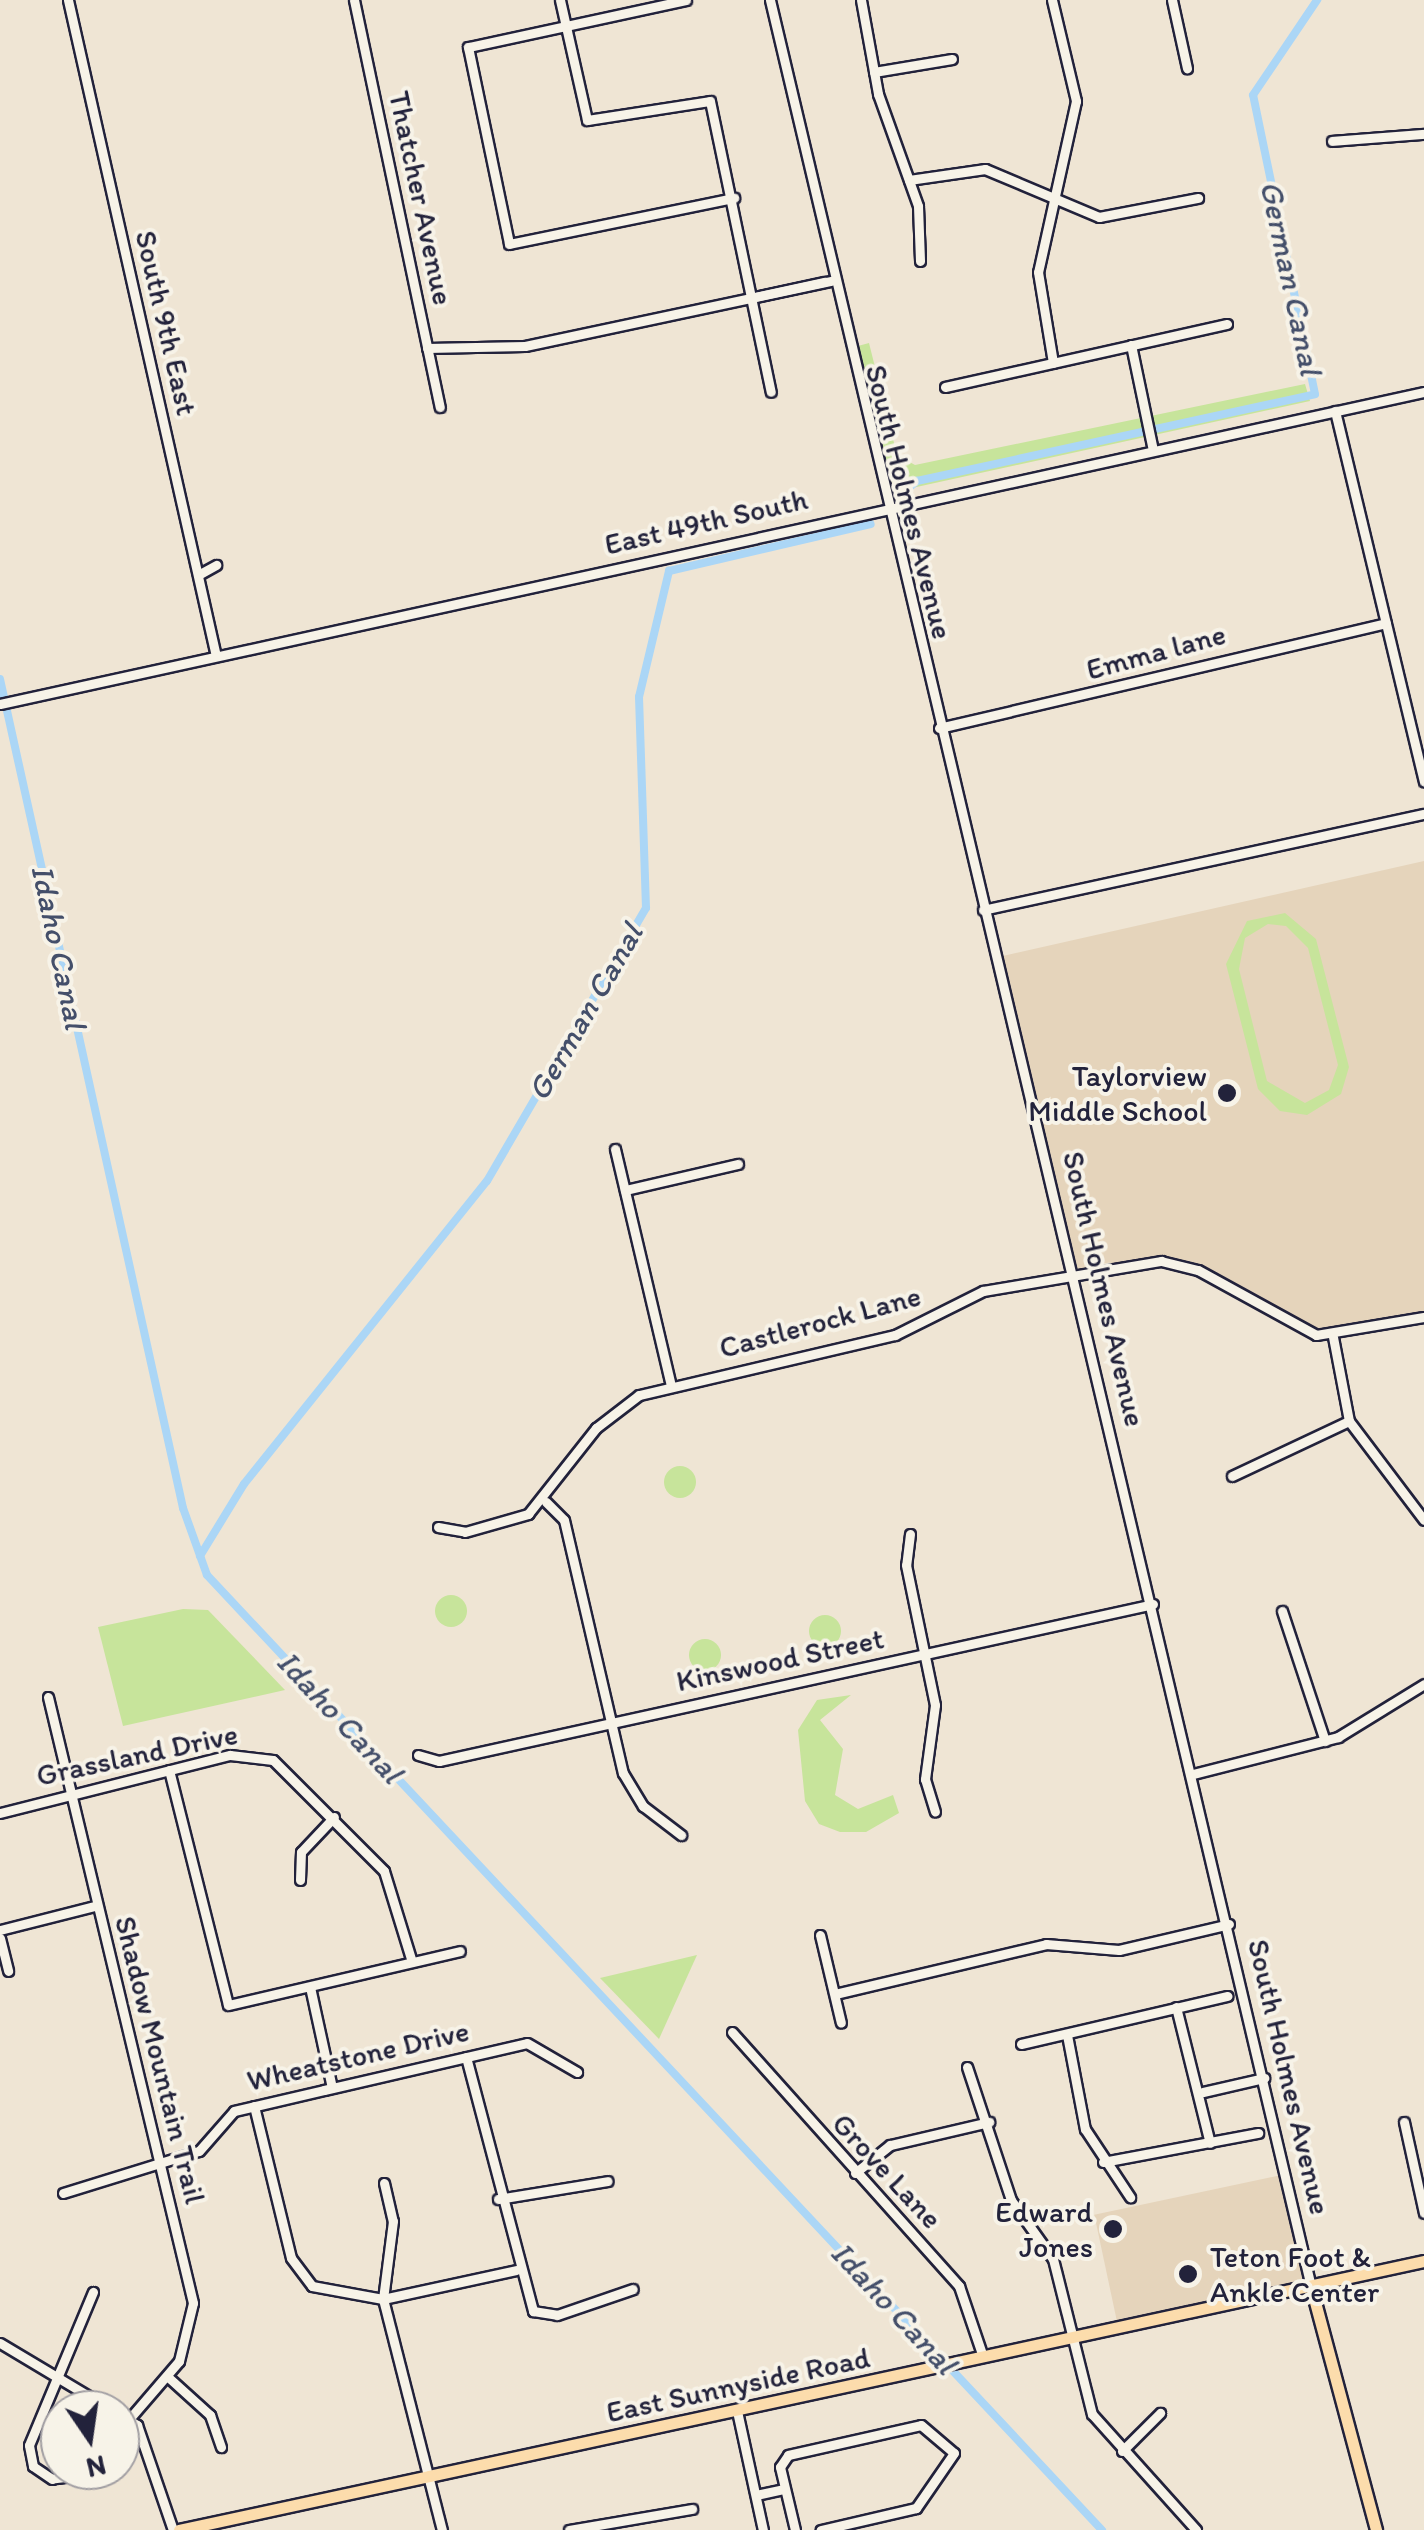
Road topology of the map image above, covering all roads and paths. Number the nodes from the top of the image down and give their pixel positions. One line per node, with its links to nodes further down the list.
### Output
1 (68, 0): 34 (street, South 9th East)
2 (354, 0): 24 (street, Thatcher Avenue)
3 (560, 0): 9 (street)
4 (686, 0): 9 (street)
5 (770, 0): 20 (street, South Holmes Avenue)
6 (860, 0): 12 (street)
7 (1052, 0): 18 (street)
8 (1172, 0): 11 (street)
9 (566, 25): 16 (street); 16 (street)
10 (952, 58): 12 (street)
11 (1188, 68)
12 (874, 72): 15 (street)
13 (1424, 134): 14 (street)
14 (1332, 141)
15 (909, 180): 18 (street); 19 (street)
16 (734, 198): 21 (street)
17 (1198, 198): 18 (street)
18 (1057, 202): 25 (street)
19 (920, 261)
20 (827, 282): 21 (street); 32 (street, South Holmes Avenue)
21 (755, 297): 24 (street); 27 (street)
22 (1227, 324): 23 (street)
23 (1131, 346): 25 (street); 31 (street)
24 (426, 348): 29 (street, Thatcher Avenue)
25 (1053, 363): 26 (street)
26 (945, 386)
27 (771, 392)
28 (1424, 392): 30 (street, East 49th South)
29 (440, 407)
30 (1335, 411): 31 (street, East 49th South); 35 (street)
31 (1153, 450): 32 (street, East 49th South)
32 (885, 508): 36 (street, East 49th South); 38 (street, South Holmes Avenue)
33 (216, 566): 34 (street)
34 (198, 575): 36 (street, South 9th East)
35 (1386, 623): 38 (street, Emma lane); 39 (street)
36 (216, 656): 37 (street, East 49th South)
37 (0, 704)
38 (939, 728): 41 (street, South Holmes Avenue)
39 (1424, 781)
40 (1424, 814): 41 (street)
41 (983, 910): 45 (street, South Holmes Avenue)
42 (616, 1149): 44 (street)
43 (738, 1164): 44 (street)
44 (625, 1190): 48 (street)
45 (1076, 1274): 47 (street, Castlerock Lane); 48 (street, Castlerock Lane); 57 (street, South Holmes Avenue)
46 (1424, 1317): 47 (street, Castlerock Lane)
47 (1333, 1337): 49 (street)
48 (671, 1386): 52 (street, Castlerock Lane)
49 (1350, 1421): 50 (street); 53 (street)
50 (1232, 1476)
51 (1424, 1500): 53 (street)
52 (546, 1502): 55 (street, Castlerock Lane); 62 (street)
53 (1414, 1510): 54 (street)
54 (1424, 1520)
55 (438, 1528)
56 (910, 1534): 59 (street)
57 (1153, 1604): 59 (street, Kinswood Street); 66 (street, South Holmes Avenue)
58 (1282, 1611): 63 (street)
59 (927, 1653): 62 (street, Kinswood Street); 68 (street)
60 (1424, 1684): 63 (street)
61 (48, 1697): 67 (street, Shadow Mountain Trail)
62 (611, 1723): 64 (street, Kinswood Street); 71 (street)
63 (1325, 1741): 66 (street)
64 (418, 1756)
65 (169, 1770): 67 (street, Grassland Drive); 70 (street, Grassland Drive); 81 (street)
66 (1193, 1774): 74 (street, South Holmes Avenue)
67 (70, 1793): 69 (street, Grassland Drive); 73 (street, Shadow Mountain Trail)
68 (935, 1811)
69 (0, 1813)
70 (334, 1817): 72 (street); 79 (street, Grassland Drive)
71 (682, 1834)
72 (300, 1880)
73 (96, 1906): 75 (street); 101 (street, Shadow Mountain Trail)
74 (1229, 1924): 82 (street); 92 (street, South Holmes Avenue)
75 (0, 1930)
76 (820, 1935): 82 (street)
77 (0, 1938): 80 (street)
78 (460, 1951): 79 (street)
79 (412, 1962): 81 (street)
80 (8, 1971)
81 (310, 1987): 93 (street)
82 (835, 1994): 85 (street)
83 (1227, 1996): 84 (street)
84 (1176, 2007): 87 (street); 94 (street)
85 (840, 2023)
86 (732, 2032): 102 (street, Grove Lane)
87 (1067, 2035): 88 (street); 100 (street)
88 (1021, 2044)
89 (466, 2058): 91 (street, Wheatstone Drive); 93 (street, Wheatstone Drive); 107 (street)
90 (967, 2067): 96 (street)
91 (577, 2072)
92 (1264, 2078): 94 (street); 111 (street, South Holmes Avenue)
93 (332, 2088): 95 (street, Wheatstone Drive)
94 (1203, 2092): 99 (street)
95 (254, 2106): 101 (street, Wheatstone Drive); 114 (street)
96 (989, 2122): 102 (street); 115 (street)
97 (1404, 2122): 108 (street)
98 (1258, 2133): 99 (street)
99 (1210, 2143): 100 (street)
100 (1104, 2162): 106 (street)
101 (160, 2163): 105 (street, Wheatstone Drive); 119 (street, Shadow Mountain Trail)
102 (856, 2173): 117 (street, Grove Lane)
103 (608, 2181): 107 (street)
104 (384, 2183): 114 (street)
105 (63, 2193)
106 (1130, 2197)
107 (498, 2199): 110 (street)
108 (1424, 2213)
109 (1424, 2260): 111 (main road, East Sunnyside Road)
110 (516, 2270): 112 (street); 114 (street)
111 (1311, 2287): 115 (main road, East Sunnyside Road); 142 (main road, South Holmes Avenue)
112 (633, 2289)
113 (93, 2292): 118 (street)
114 (382, 2299): 130 (street)
115 (1072, 2337): 117 (main road, East Sunnyside Road); 128 (street)
116 (0, 2343): 118 (street)
117 (982, 2358): 123 (main road, East Sunnyside Road)
118 (56, 2376): 120 (street); 121 (street)
119 (168, 2377): 122 (street, Shadow Mountain Trail); 127 (street)
120 (51, 2390)
121 (81, 2390)
122 (140, 2407)
123 (737, 2411): 130 (main road, East Sunnyside Road); 132 (street)
124 (1160, 2413): 128 (street)
125 (40, 2423): 129 (street)
126 (140, 2431): 135 (street)
127 (221, 2447)
128 (1122, 2451): 141 (street)
129 (40, 2465)
130 (429, 2478): 135 (main road, East Sunnyside Road); 136 (street)
131 (784, 2489): 132 (street); 139 (street); 140 (street)
132 (756, 2495): 138 (street)
133 (692, 2510): 134 (street)
134 (605, 2527): 137 (street)
135 (176, 2530)
136 (442, 2530)
137 (570, 2530)
138 (763, 2530)
139 (795, 2530)
140 (821, 2530)
141 (1196, 2530)
142 (1376, 2530)

